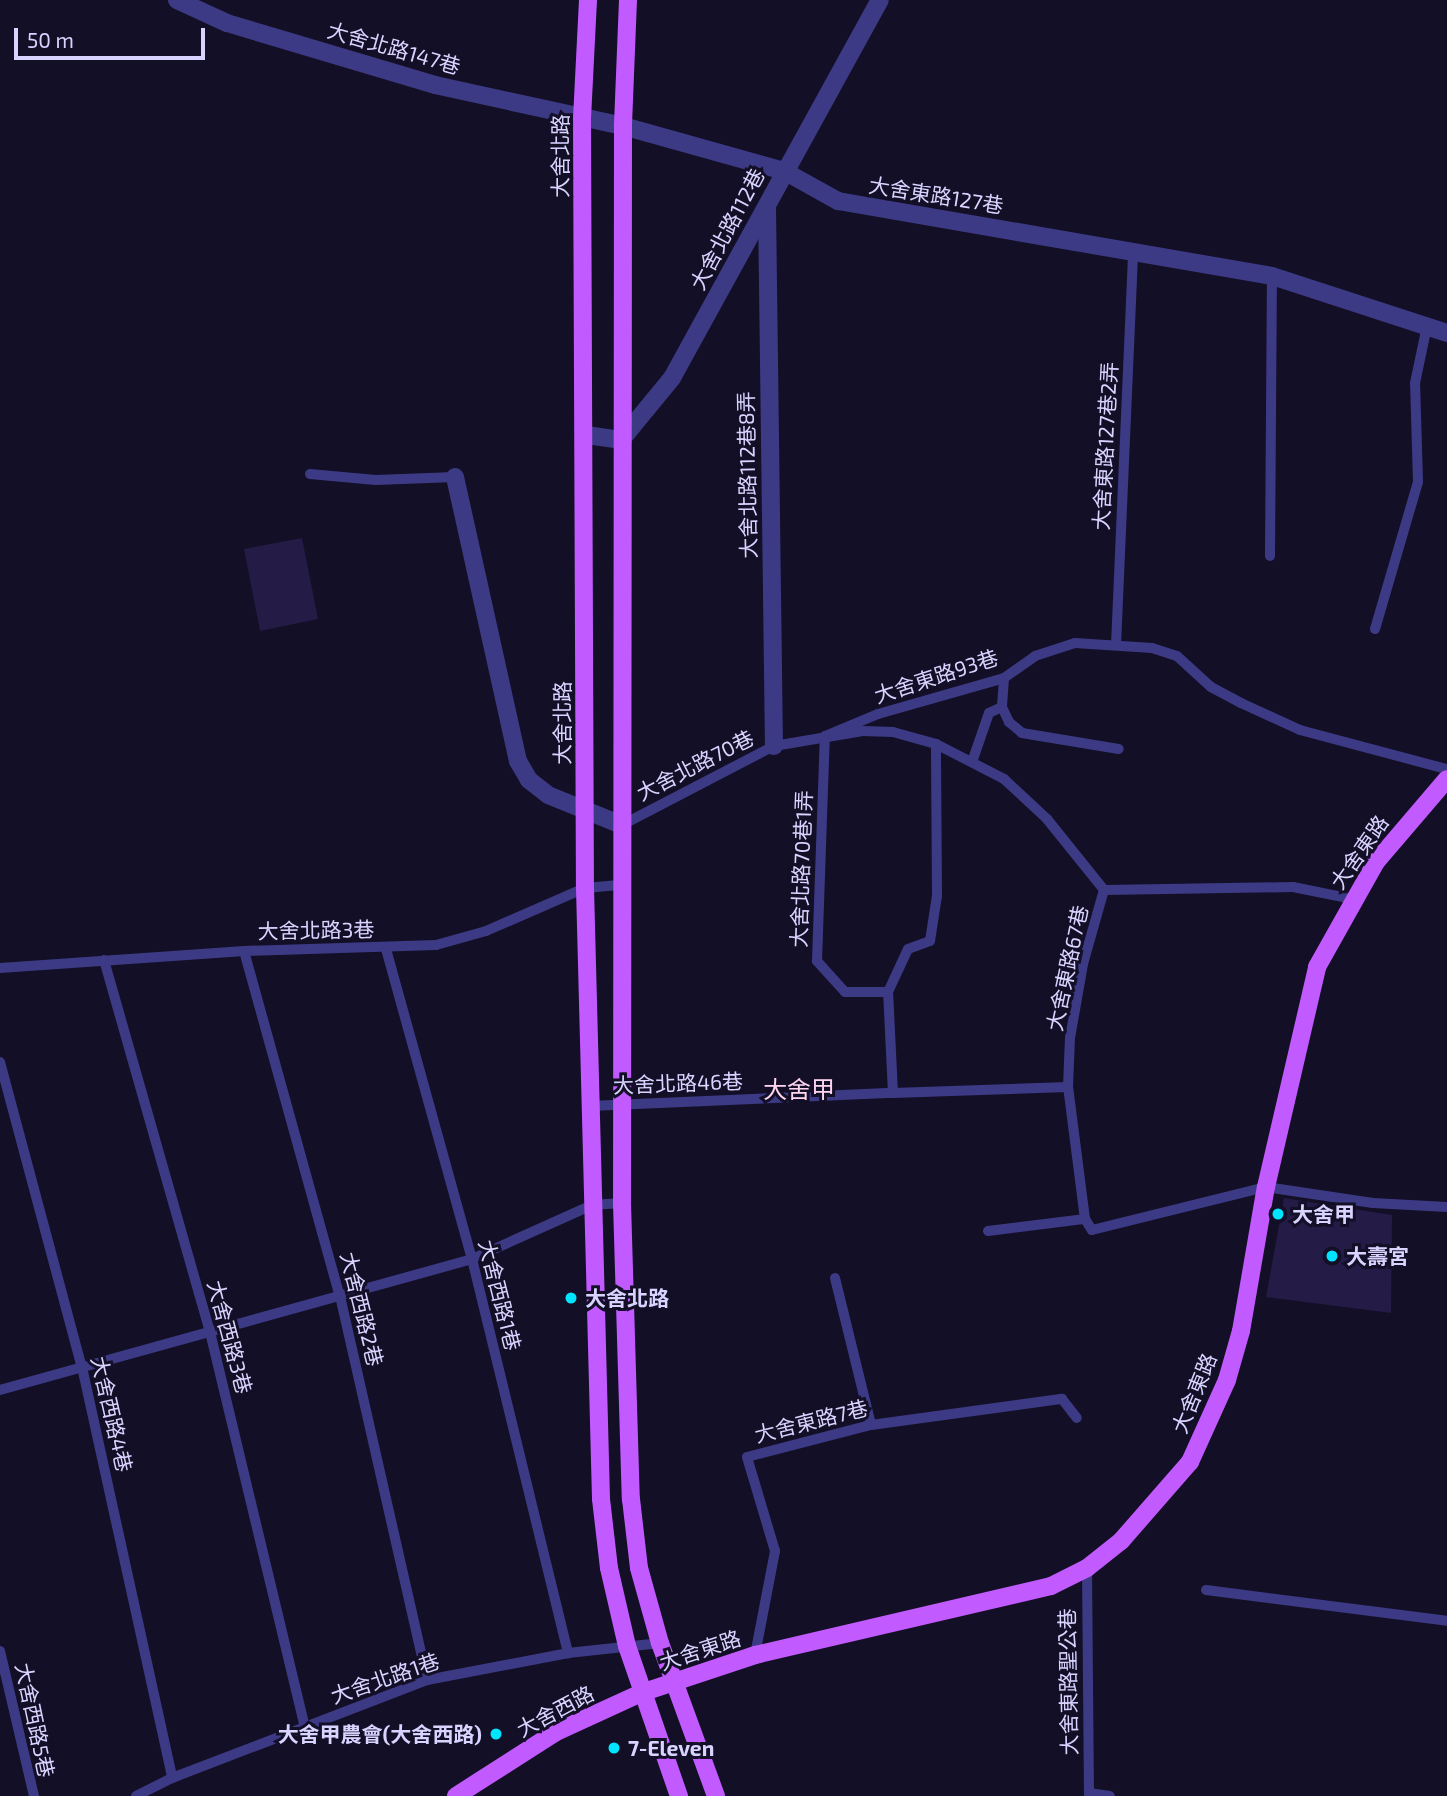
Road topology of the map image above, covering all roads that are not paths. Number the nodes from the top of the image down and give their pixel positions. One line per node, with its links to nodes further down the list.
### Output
1 (177, 0): 5 (street, 大舍北路147巷)
2 (587, 0): 5 (main road, 大舍北路)
3 (628, 0): 7 (main road)
4 (880, 0): 8 (street, 大舍北路112巷)
5 (582, 119): 6 (street, 大舍北路147巷); 14 (main road, 大舍北路)
6 (603, 123): 7 (street, 大舍東路127巷)
7 (623, 126): 8 (street, 大舍東路127巷); 15 (main road)
8 (784, 171): 9 (street, 大舍北路112巷); 10 (street, 大舍東路127巷)
9 (767, 204): 15 (street, 大舍北路112巷); 25 (street, 大舍北路112巷8弄)
10 (1133, 249): 11 (street, 大舍東路127巷); 20 (lane, 大舍東路127巷2弄)
11 (1272, 276): 12 (street, 大舍東路127巷); 18 (lane)
12 (1427, 326): 13 (street, 大舍東路127巷); 19 (lane)
13 (1447, 332)
14 (586, 435): 15 (street); 30 (main road, 大舍北路)
15 (621, 440): 31 (main road)
16 (310, 474): 17 (lane)
17 (455, 477): 30 (street)
18 (1270, 556)
19 (1375, 629)
20 (1116, 645): 21 (lane, 大舍東路93巷); 28 (lane, 大舍東路93巷)
21 (1004, 678): 22 (lane); 23 (lane, 大舍東路93巷)
22 (1002, 707): 26 (lane); 27 (lane)
23 (825, 736): 24 (lane, 大舍北路70巷); 25 (lane, 大舍北路70巷); 40 (lane, 大舍北路70巷1弄)
24 (936, 744): 27 (lane, 大舍北路70巷); 40 (lane)
25 (774, 746): 31 (lane, 大舍北路70巷)
26 (1119, 748)
27 (972, 762): 34 (lane, 大舍北路70巷)
28 (1447, 769)
29 (1447, 779): 35 (main road, 大舍東路)
30 (585, 811): 31 (street); 33 (main road, 大舍北路)
31 (622, 825): 32 (main road)
32 (622, 885): 33 (lane, 大舍北路3巷); 44 (main road)
33 (585, 888): 36 (lane, 大舍北路3巷); 45 (main road, 大舍北路)
34 (1104, 890): 35 (lane, 大舍東路67巷); 42 (lane, 大舍東路67巷)
35 (1352, 899): 46 (main road, 大舍東路)
36 (386, 949): 37 (lane, 大舍北路3巷); 52 (lane, 大舍西路1巷)
37 (244, 951): 38 (lane, 大舍北路3巷); 54 (lane, 大舍西路2巷)
38 (104, 960): 39 (lane, 大舍北路3巷); 55 (lane, 大舍西路3巷)
39 (0, 968)
40 (888, 992): 43 (lane)
41 (0, 1062): 56 (lane, 大舍西路4巷)
42 (1068, 1087): 43 (lane, 大舍北路46巷); 50 (lane, 大舍東路67巷)
43 (893, 1093): 44 (lane, 大舍北路46巷)
44 (622, 1105): 45 (lane, 大舍北路46巷); 47 (main road)
45 (590, 1106): 48 (main road, 大舍北路)
46 (1266, 1186): 49 (lane); 50 (lane); 60 (main road, 大舍東路)
47 (622, 1203): 48 (lane); 63 (main road)
48 (592, 1205): 52 (lane); 64 (main road, 大舍北路)
49 (1447, 1206)
50 (1085, 1219): 51 (lane)
51 (988, 1231)
52 (472, 1259): 54 (lane); 66 (lane, 大舍西路1巷)
53 (835, 1278): 59 (lane)
54 (340, 1296): 55 (lane); 68 (lane, 大舍西路2巷)
55 (210, 1332): 56 (lane); 71 (lane, 大舍西路3巷)
56 (82, 1367): 57 (lane); 72 (lane, 大舍西路4巷)
57 (0, 1390)
58 (1077, 1419): 59 (lane, 大舍東路7巷)
59 (871, 1425): 67 (lane, 大舍東路7巷)
60 (1087, 1568): 67 (main road, 大舍東路); 74 (lane, 大舍東路聖公巷)
61 (1206, 1590): 62 (lane)
62 (1447, 1621)
63 (660, 1643): 64 (lane, 大舍北路1巷); 69 (main road)
64 (627, 1646): 66 (lane, 大舍北路1巷); 70 (main road, 大舍北路)
65 (0, 1651): 75 (lane, 大舍西路5巷)
66 (568, 1653): 68 (lane, 大舍北路1巷)
67 (755, 1656): 69 (main road, 大舍東路)
68 (427, 1680): 71 (lane, 大舍北路1巷)
69 (673, 1682): 70 (main road, 大舍東路); 80 (main road)
70 (641, 1693): 78 (main road, 大舍西路); 79 (main road, 大舍北路)
71 (305, 1727): 72 (lane, 大舍北路1巷)
72 (172, 1778): 73 (lane, 大舍北路1巷)
73 (159, 1784): 76 (lane, 大舍北路1巷); 77 (lane)
74 (1089, 1794): 81 (lane)
75 (34, 1796)
76 (136, 1796)
77 (161, 1796)
78 (456, 1796)
79 (679, 1796)
80 (716, 1796)
81 (1110, 1796)

